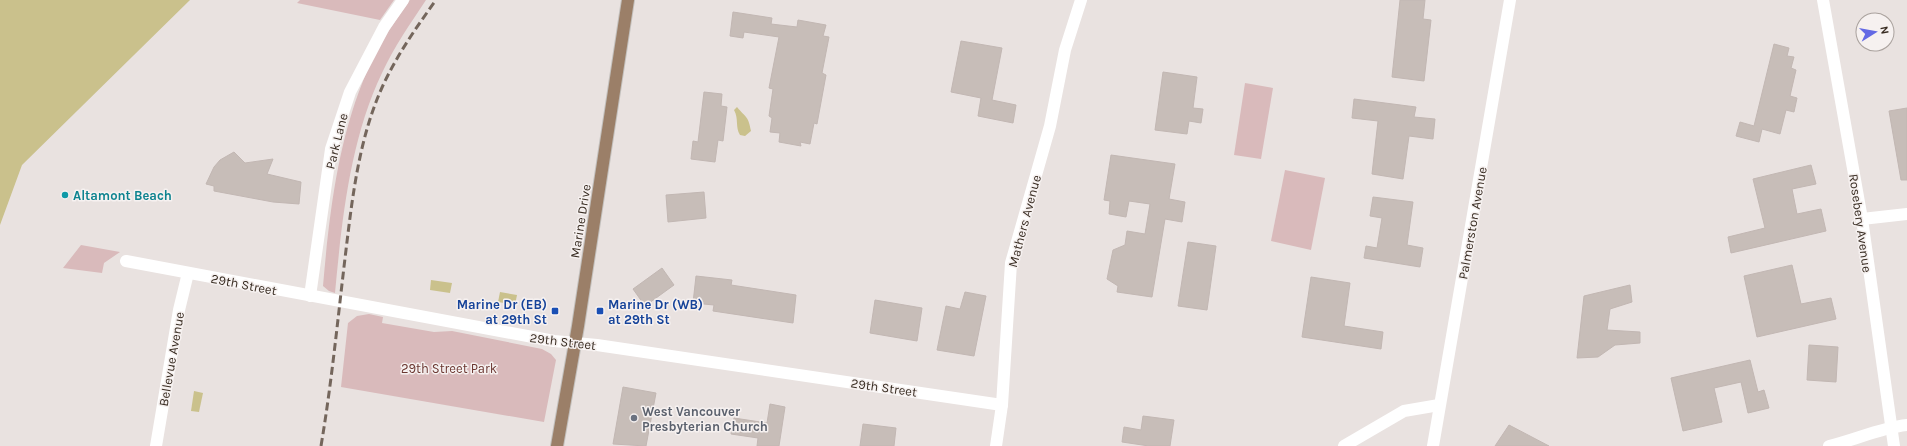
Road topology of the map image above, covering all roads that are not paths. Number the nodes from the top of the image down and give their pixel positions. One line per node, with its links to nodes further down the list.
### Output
1 (403, 0): 10 (street, Park Lane)
2 (628, 0): 11 (main road, Marine Drive)
3 (1510, 0): 13 (street, Palmerston Avenue)
4 (1823, 0): 7 (street, Rosebery Avenue)
5 (1080, 1): 12 (street, Mathers Avenue)
6 (1907, 214): 7 (street)
7 (1862, 219): 15 (street, Rosebery Avenue)
8 (126, 261): 9 (street, 29th Street)
9 (188, 273): 10 (street, 29th Street); 16 (street, Bellevue Avenue)
10 (310, 296): 11 (street, 29th Street)
11 (575, 344): 12 (street, 29th Street); 17 (main road, Marine Drive)
12 (1002, 405): 18 (street, Mathers Avenue)
13 (1439, 405): 19 (street); 20 (street, Palmerston Avenue)
14 (1907, 425): 15 (street)
15 (1890, 427): 21 (street); 22 (street, Rosebery Avenue)
16 (156, 446)
17 (557, 446)
18 (996, 446)
19 (1344, 446)
20 (1433, 446)
21 (1829, 446)
22 (1894, 446)

